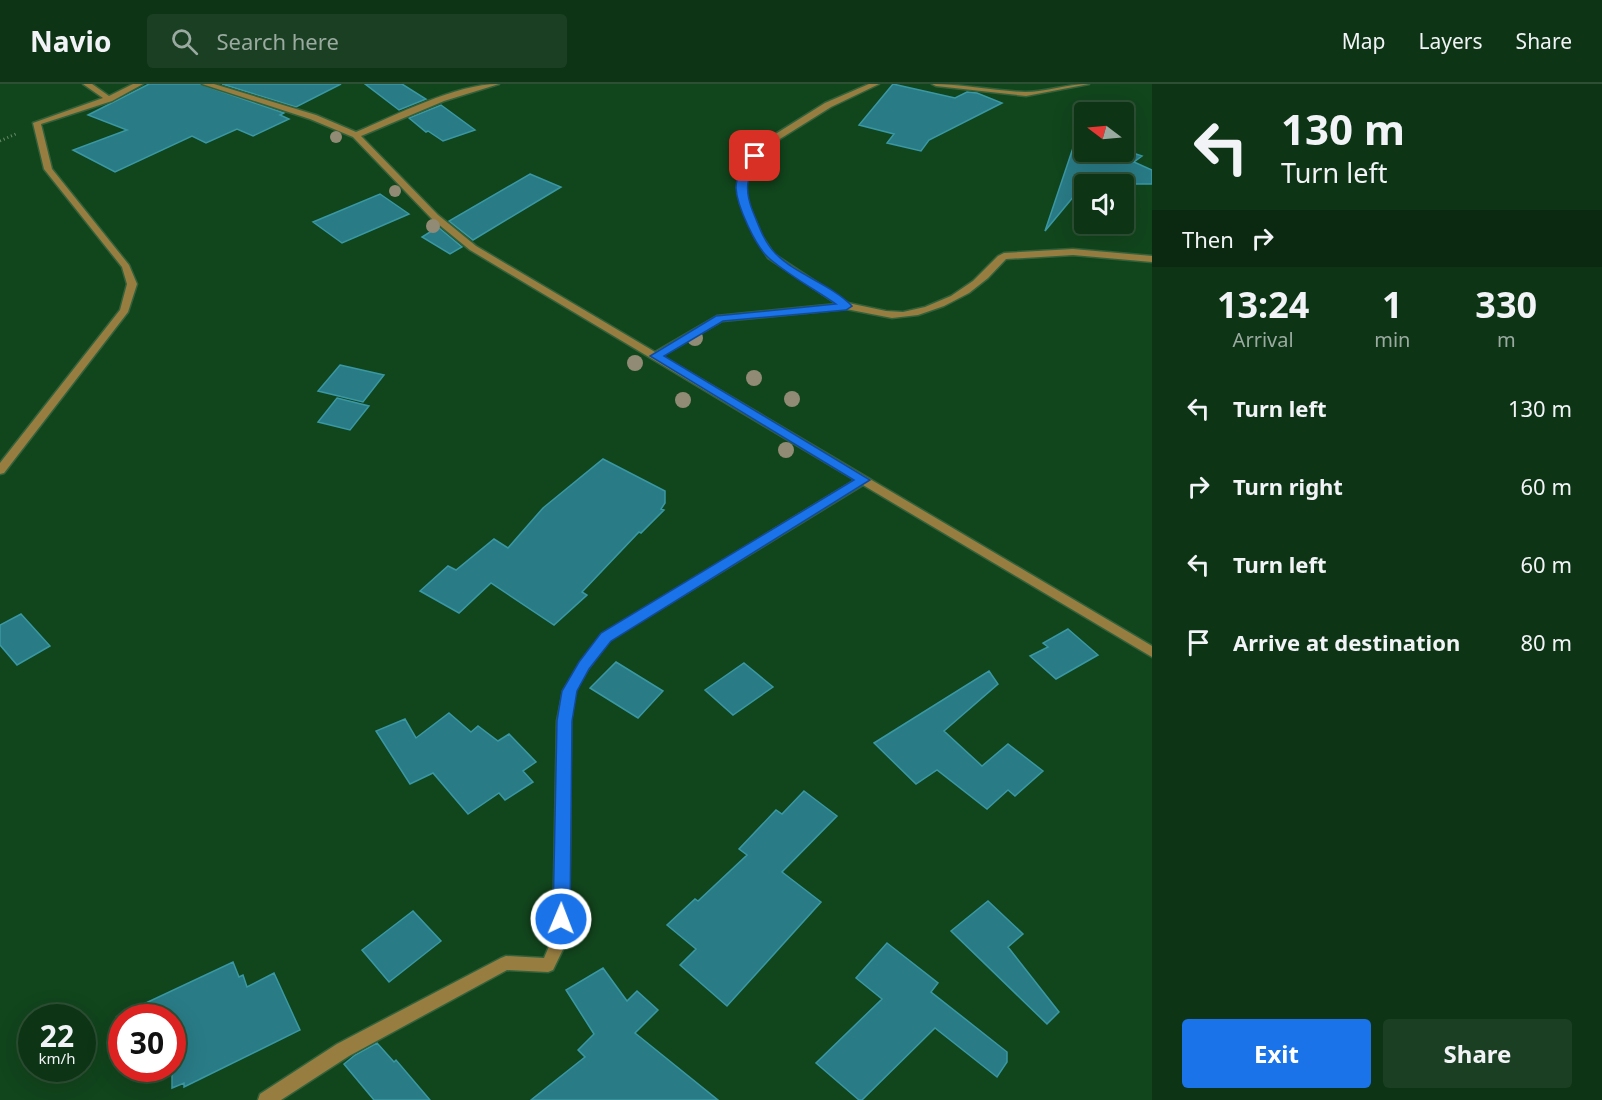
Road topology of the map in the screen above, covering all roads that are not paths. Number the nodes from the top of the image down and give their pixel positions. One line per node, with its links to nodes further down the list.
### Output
1 (87, 84): 8 (street)
2 (139, 84): 8 (street)
3 (206, 84): 9 (street)
4 (495, 84): 9 (street)
5 (874, 84): 11 (street)
6 (936, 84): 7 (street)
7 (1085, 84)
8 (109, 99): 13 (street)
9 (356, 135): 12 (street)
10 (1152, 259): 11 (street)
11 (846, 306): 12 (street)
12 (656, 356): 14 (street)
13 (0, 470)
14 (863, 480): 15 (street); 16 (street)
15 (1152, 652)
16 (266, 1100)

